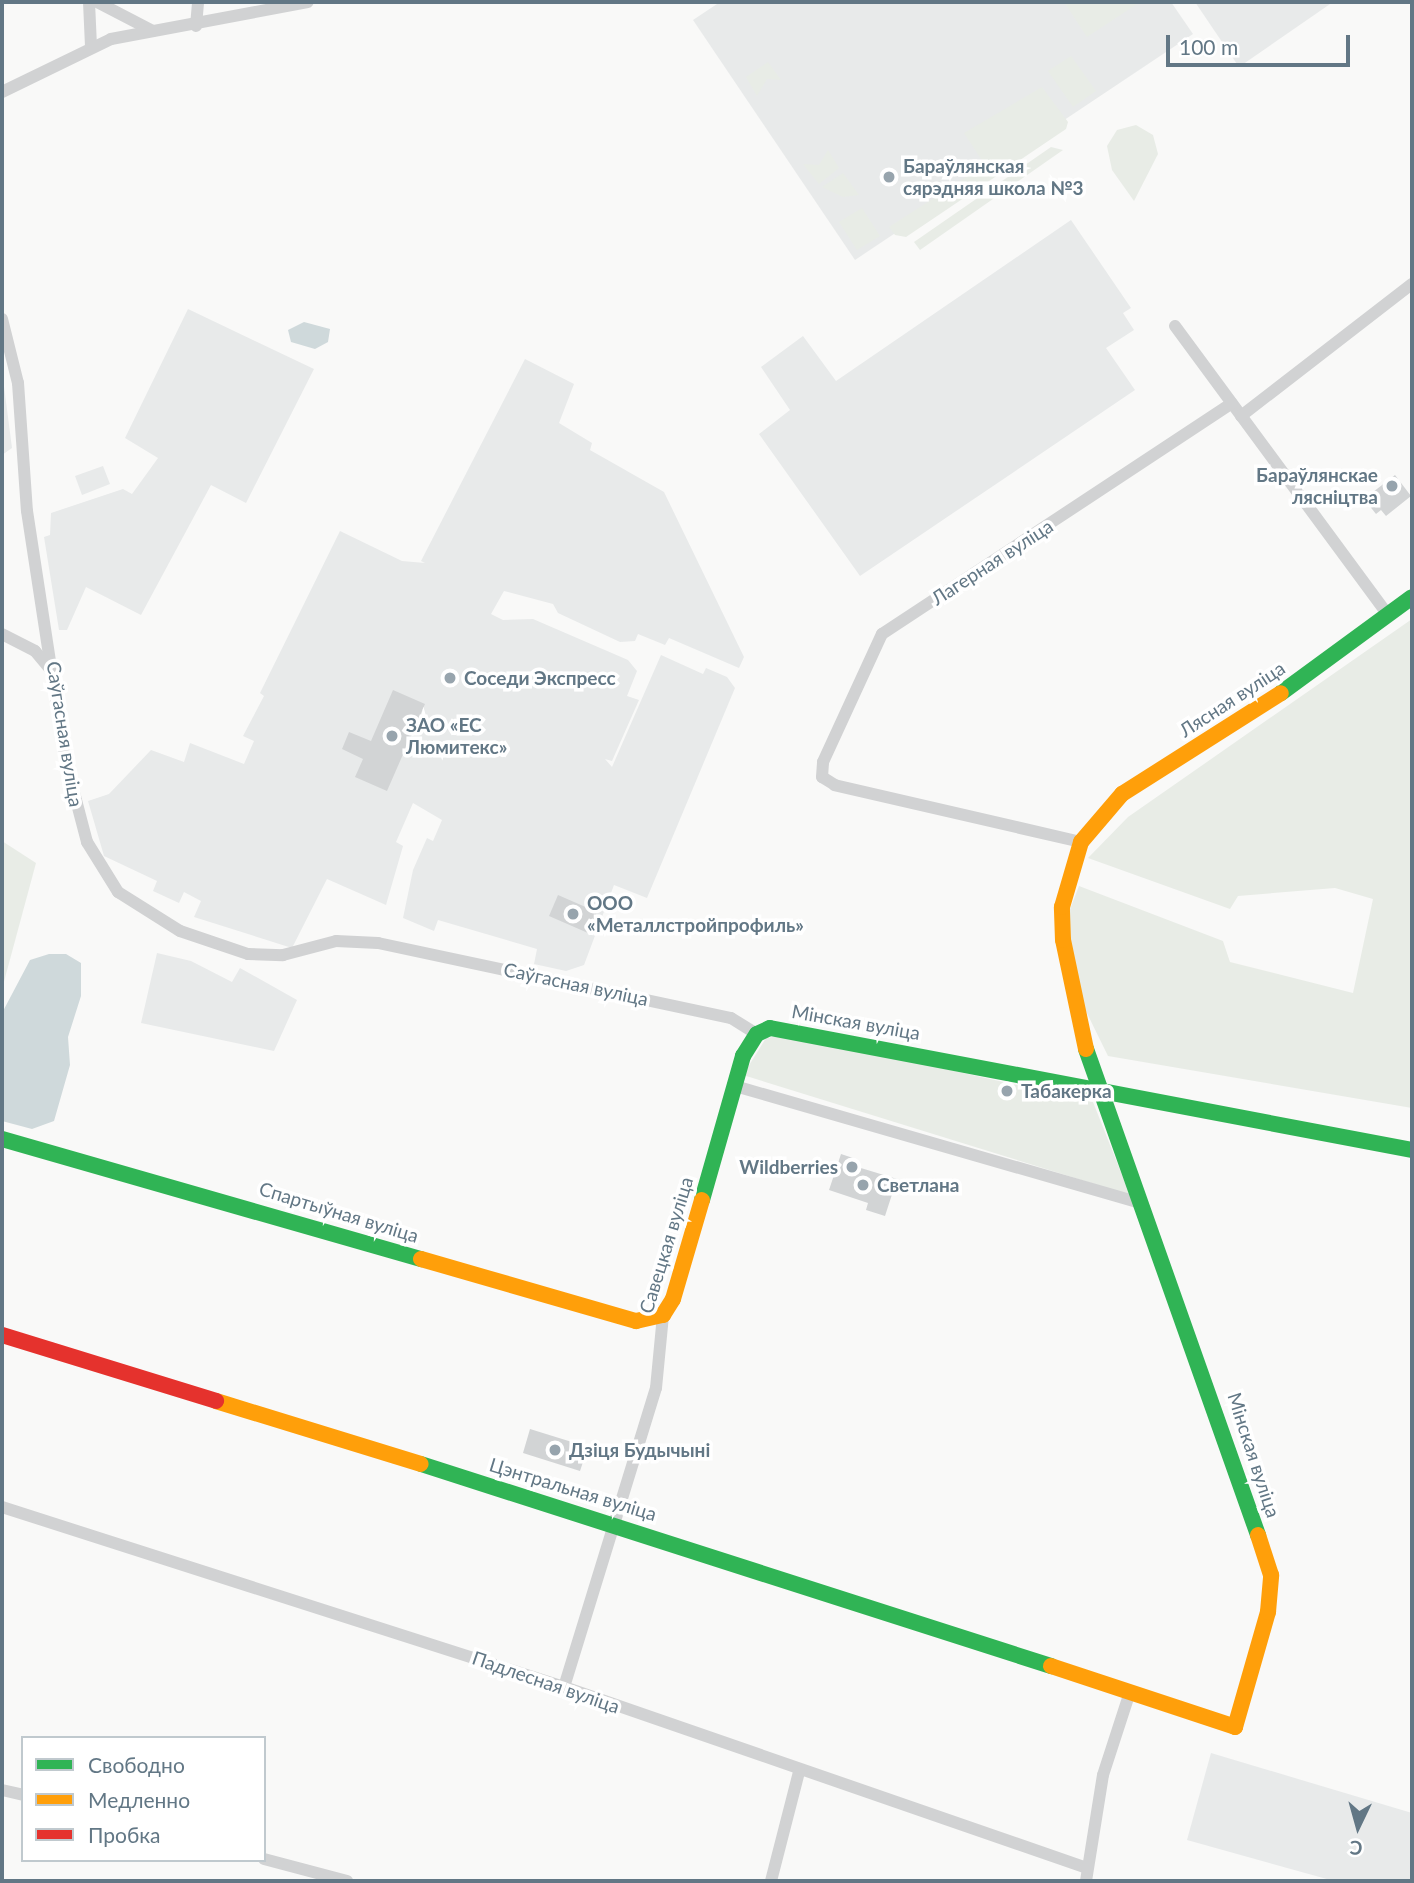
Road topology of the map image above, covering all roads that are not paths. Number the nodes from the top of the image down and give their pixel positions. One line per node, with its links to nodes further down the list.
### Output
1 (89, 2): 7 (street)
2 (97, 2): 6 (street)
3 (198, 2): 5 (street)
4 (308, 2): 5 (street)
5 (196, 26): 6 (street)
6 (155, 32): 7 (street)
7 (91, 46): 8 (street)
8 (2, 92)
9 (1412, 284): 13 (street)
10 (2, 319): 17 (street, Саўгасная вуліца)
11 (1175, 326): 12 (street)
12 (1232, 404): 13 (street); 18 (street, Лагерная вуліца)
13 (1241, 416): 15 (street)
14 (1412, 597): 15 (street, Лясная вуліца)
15 (1388, 615): 18 (street, Лясная вуліца)
16 (2, 634): 17 (street)
17 (52, 671): 19 (street, Саўгасная вуліца)
18 (1081, 842): 21 (street)
19 (764, 1031): 20 (street, Савецкая вуліца); 21 (street, Мінская вуліца)
20 (735, 1086): 24 (street); 25 (street, Савецкая вуліца)
21 (1099, 1092): 23 (street, Мінская вуліца); 24 (street, Мінская вуліца)
22 (2, 1139): 25 (street, Спартыўная вуліца)
23 (1412, 1150)
24 (1140, 1203): 31 (street, Мінская вуліца)
25 (663, 1315): 28 (street, Савецкая вуліца)
26 (2, 1335): 28 (street, Цэнтральная вуліца)
27 (2, 1507): 29 (street, Падлесная вуліца)
28 (618, 1524): 29 (street, Савецкая вуліца); 30 (street, Цэнтральная вуліца)
29 (565, 1687): 32 (street, Падлесная вуліца)
30 (1130, 1692): 31 (street, Цэнтральная вуліца); 36 (street)
31 (1235, 1727)
32 (799, 1773): 36 (street, Падлесная вуліца); 38 (street)
33 (2, 1790): 34 (street)
34 (21, 1795)
35 (266, 1860): 37 (street)
36 (1087, 1875)
37 (346, 1881)
38 (771, 1881)

